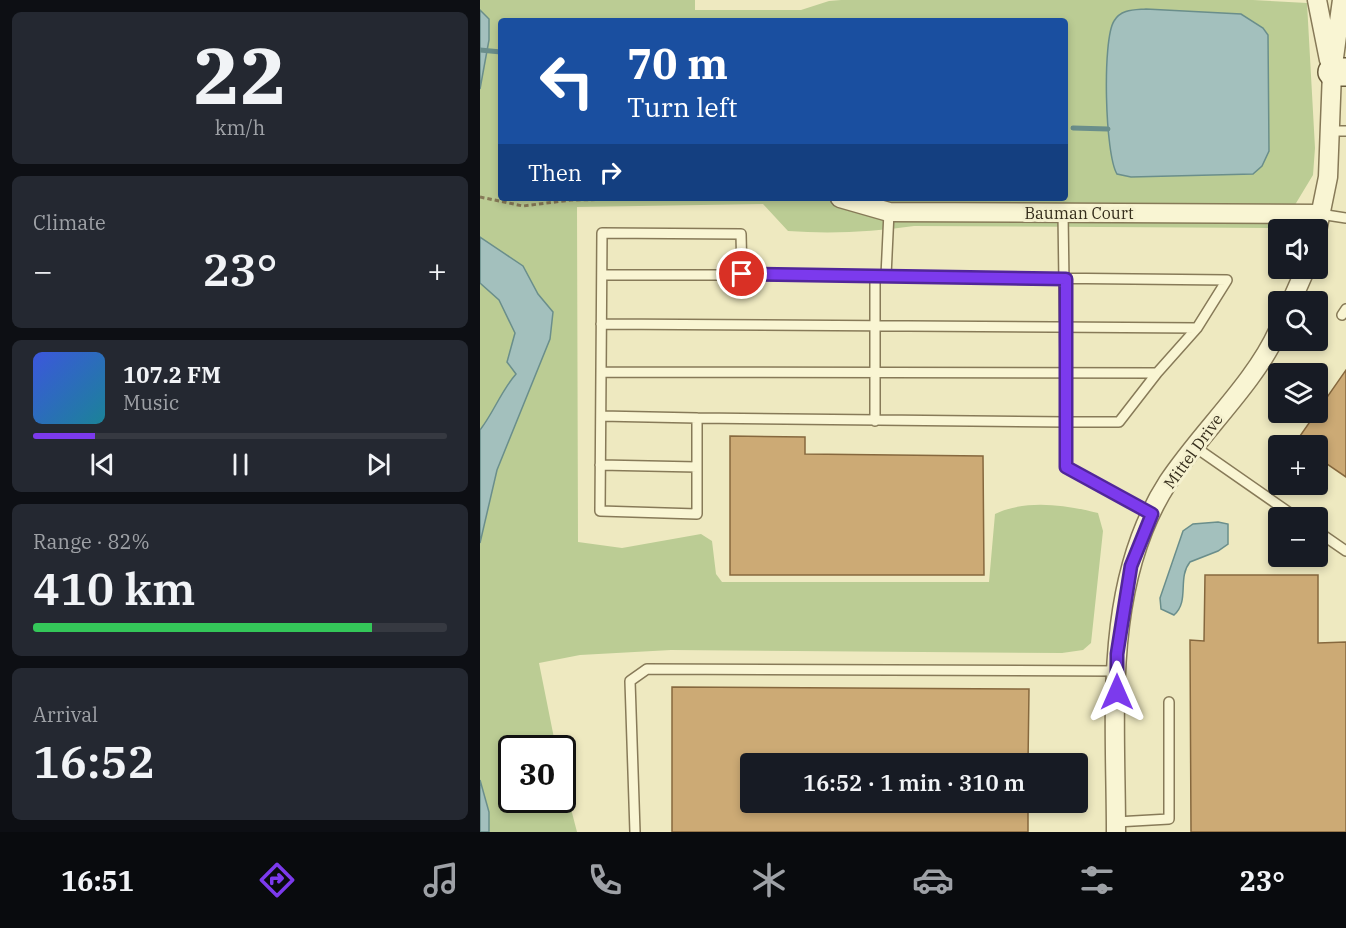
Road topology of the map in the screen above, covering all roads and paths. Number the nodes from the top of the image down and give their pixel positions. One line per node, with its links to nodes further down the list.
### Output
1 (1317, 0): 3 (street)
2 (1342, 0): 3 (street)
3 (1339, 72): 4 (street)
4 (1338, 131): 11 (street)
5 (482, 198): 6 (path)
6 (563, 201)
7 (850, 201): 8 (street, Bauman Court)
8 (889, 212): 9 (street, Bauman Court); 17 (lane)
9 (1063, 213): 12 (street, Bauman Court); 18 (lane)
10 (1346, 218): 13 (lane)
11 (1320, 219)
12 (1268, 220)
13 (1328, 221)
14 (742, 274): 15 (lane); 15 (lane); 16 (lane)
15 (602, 275): 19 (lane)
16 (875, 276): 17 (lane); 20 (lane)
17 (886, 276): 18 (lane)
18 (1066, 279): 21 (lane); 22 (lane)
19 (601, 324): 20 (lane); 24 (lane)
20 (875, 326): 21 (lane); 25 (lane)
21 (1066, 328): 22 (lane); 27 (lane)
22 (1197, 328): 26 (lane)
23 (1268, 348): 32 (street, Mittel Drive)
24 (601, 372): 25 (lane); 28 (lane)
25 (875, 372): 27 (lane); 30 (lane)
26 (1157, 373): 27 (lane); 31 (lane)
27 (1065, 374): 31 (lane)
28 (601, 416): 29 (lane); 33 (lane)
29 (697, 418): 30 (lane); 34 (lane)
30 (875, 421): 31 (lane)
31 (1066, 422): 36 (lane)
32 (1195, 447): 35 (lane); 36 (street, Mittel Drive)
33 (600, 465): 34 (lane); 34 (lane)
34 (697, 466)
35 (1281, 507)
36 (1152, 514): 39 (street, Mittel Drive)
37 (1328, 539): 38 (lane)
38 (1346, 551)
39 (1117, 671): 41 (street, Mittel Drive); 42 (lane)
40 (1169, 702): 41 (lane)
41 (1116, 827)
42 (635, 832)

